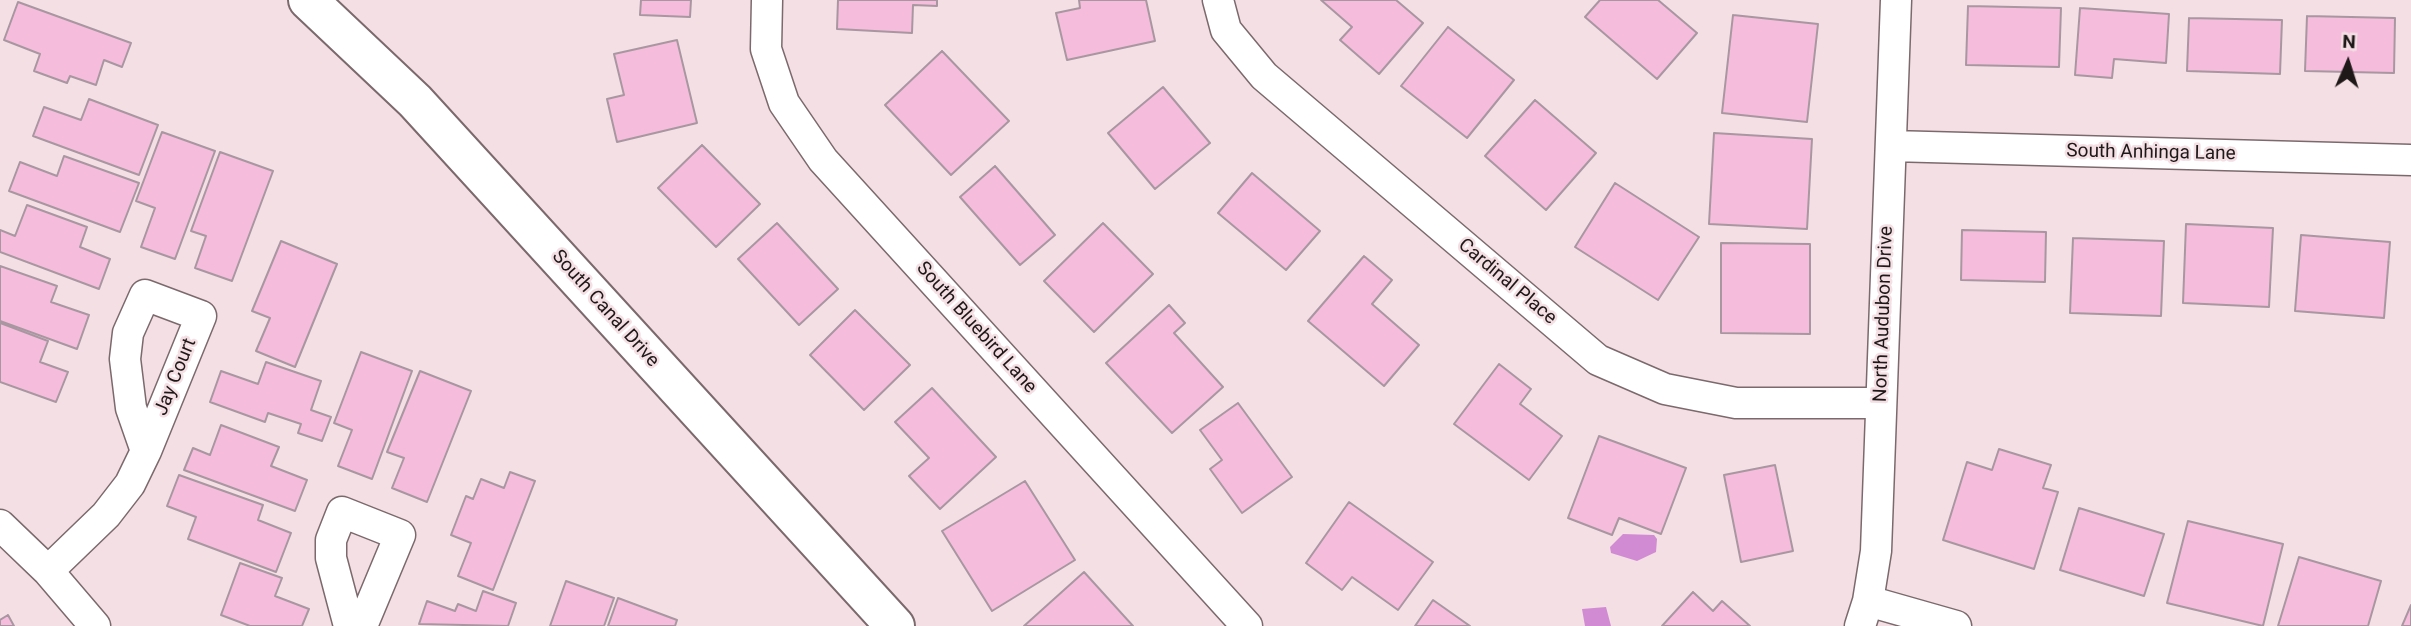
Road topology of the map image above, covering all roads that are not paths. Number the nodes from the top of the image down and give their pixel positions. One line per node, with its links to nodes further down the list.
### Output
1 (308, 0): 16 (street, South Canal Drive)
2 (767, 0): 12 (street, South Bluebird Lane)
3 (1218, 0): 7 (street, Cardinal Place)
4 (1896, 0): 5 (street, North Audubon Drive)
5 (1891, 146): 6 (street, South Anhinga Lane); 7 (street, North Audubon Drive)
6 (2411, 160)
7 (1880, 403): 11 (street, North Audubon Drive)
8 (146, 452): 10 (street)
9 (2, 530): 10 (street)
10 (48, 571): 13 (street)
11 (1864, 614): 17 (street)
12 (1234, 621)
13 (95, 626)
14 (349, 626): 15 (street)
15 (362, 626)
16 (895, 626)
17 (1956, 626)

